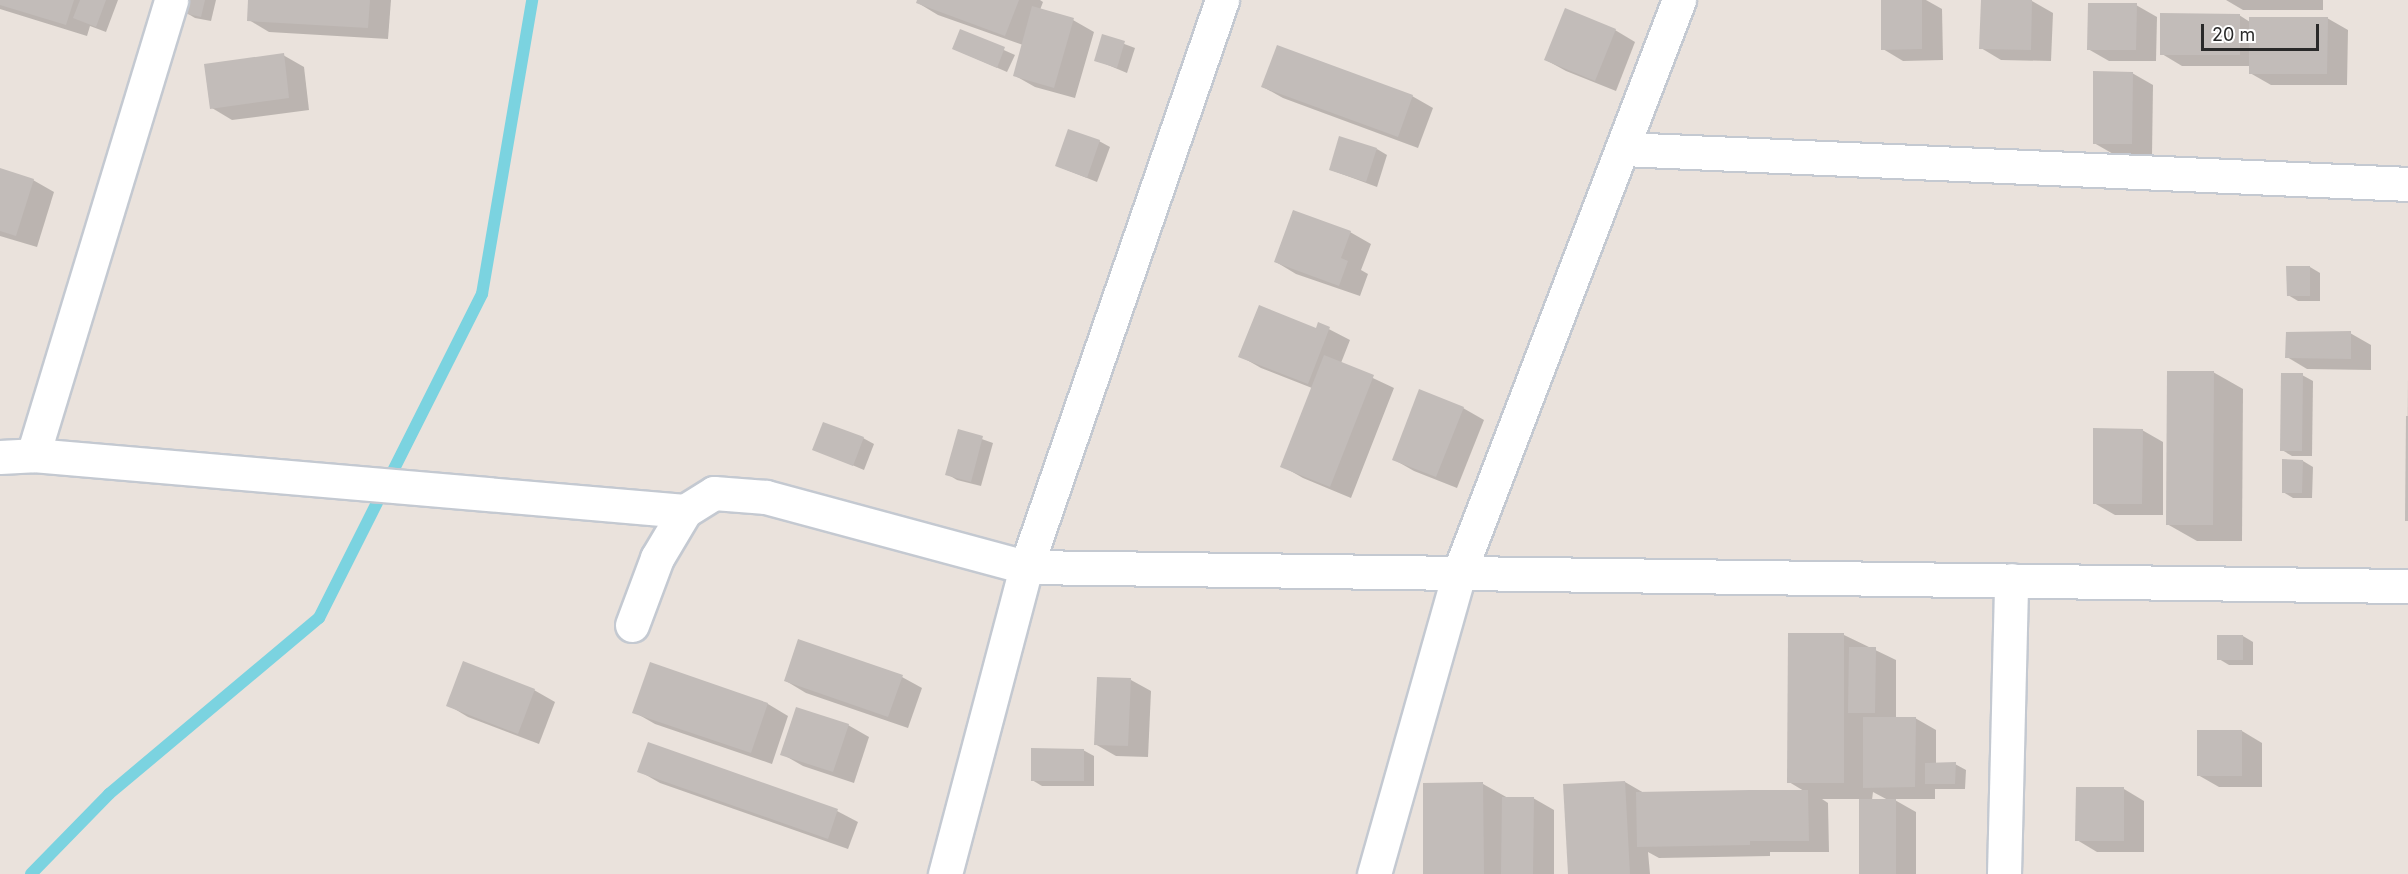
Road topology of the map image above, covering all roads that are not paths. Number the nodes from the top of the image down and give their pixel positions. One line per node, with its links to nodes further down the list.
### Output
1 (171, 0): 6 (street)
2 (1222, 0): 9 (street)
3 (1679, 0): 4 (street)
4 (1623, 150): 5 (street); 10 (street)
5 (2408, 184)
6 (33, 455): 7 (street); 8 (street)
7 (0, 457)
8 (685, 511): 9 (street); 13 (street)
9 (1026, 567): 10 (street); 14 (street)
10 (1459, 573): 11 (street); 15 (street)
11 (2011, 580): 12 (street); 16 (street)
12 (2408, 586)
13 (632, 624)
14 (945, 874)
15 (1374, 874)
16 (2004, 874)

